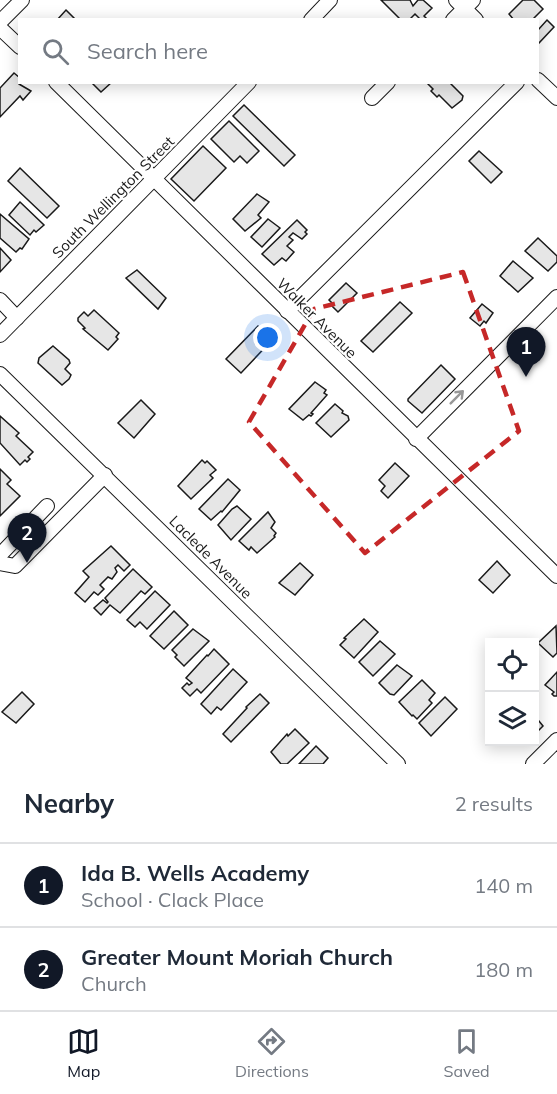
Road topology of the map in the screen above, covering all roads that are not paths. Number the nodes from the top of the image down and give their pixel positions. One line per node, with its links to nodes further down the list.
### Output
1 (22, 0): 7 (street)
2 (321, 3): 4 (street)
3 (464, 3): 5 (street); 6 (street)
4 (312, 18)
5 (454, 18)
6 (475, 18)
7 (0, 22)
8 (0, 28): 9 (street)
9 (18, 45)
10 (539, 82): 16 (street)
11 (58, 84): 17 (street, Walker Avenue)
12 (247, 84): 17 (street, South Wellington Street)
13 (386, 84): 15 (street)
14 (516, 84): 20 (street)
15 (372, 98)
16 (557, 98)
17 (154, 179): 20 (street, Walker Avenue); 21 (street, South Wellington Street)
18 (557, 297): 24 (street, one-way to 18)
19 (0, 300): 21 (street)
20 (287, 311): 24 (street, Walker Avenue)
21 (17, 318): 22 (street, South Wellington Street)
22 (0, 335)
23 (0, 374): 25 (street, Laclede Avenue)
24 (416, 439): 29 (street, Walker Avenue)
25 (105, 475): 28 (street); 31 (street, Laclede Avenue)
26 (47, 506): 27 (street)
27 (0, 555)
28 (0, 563)
29 (557, 576)
30 (557, 740): 32 (street)
31 (398, 764)
32 (533, 764)

